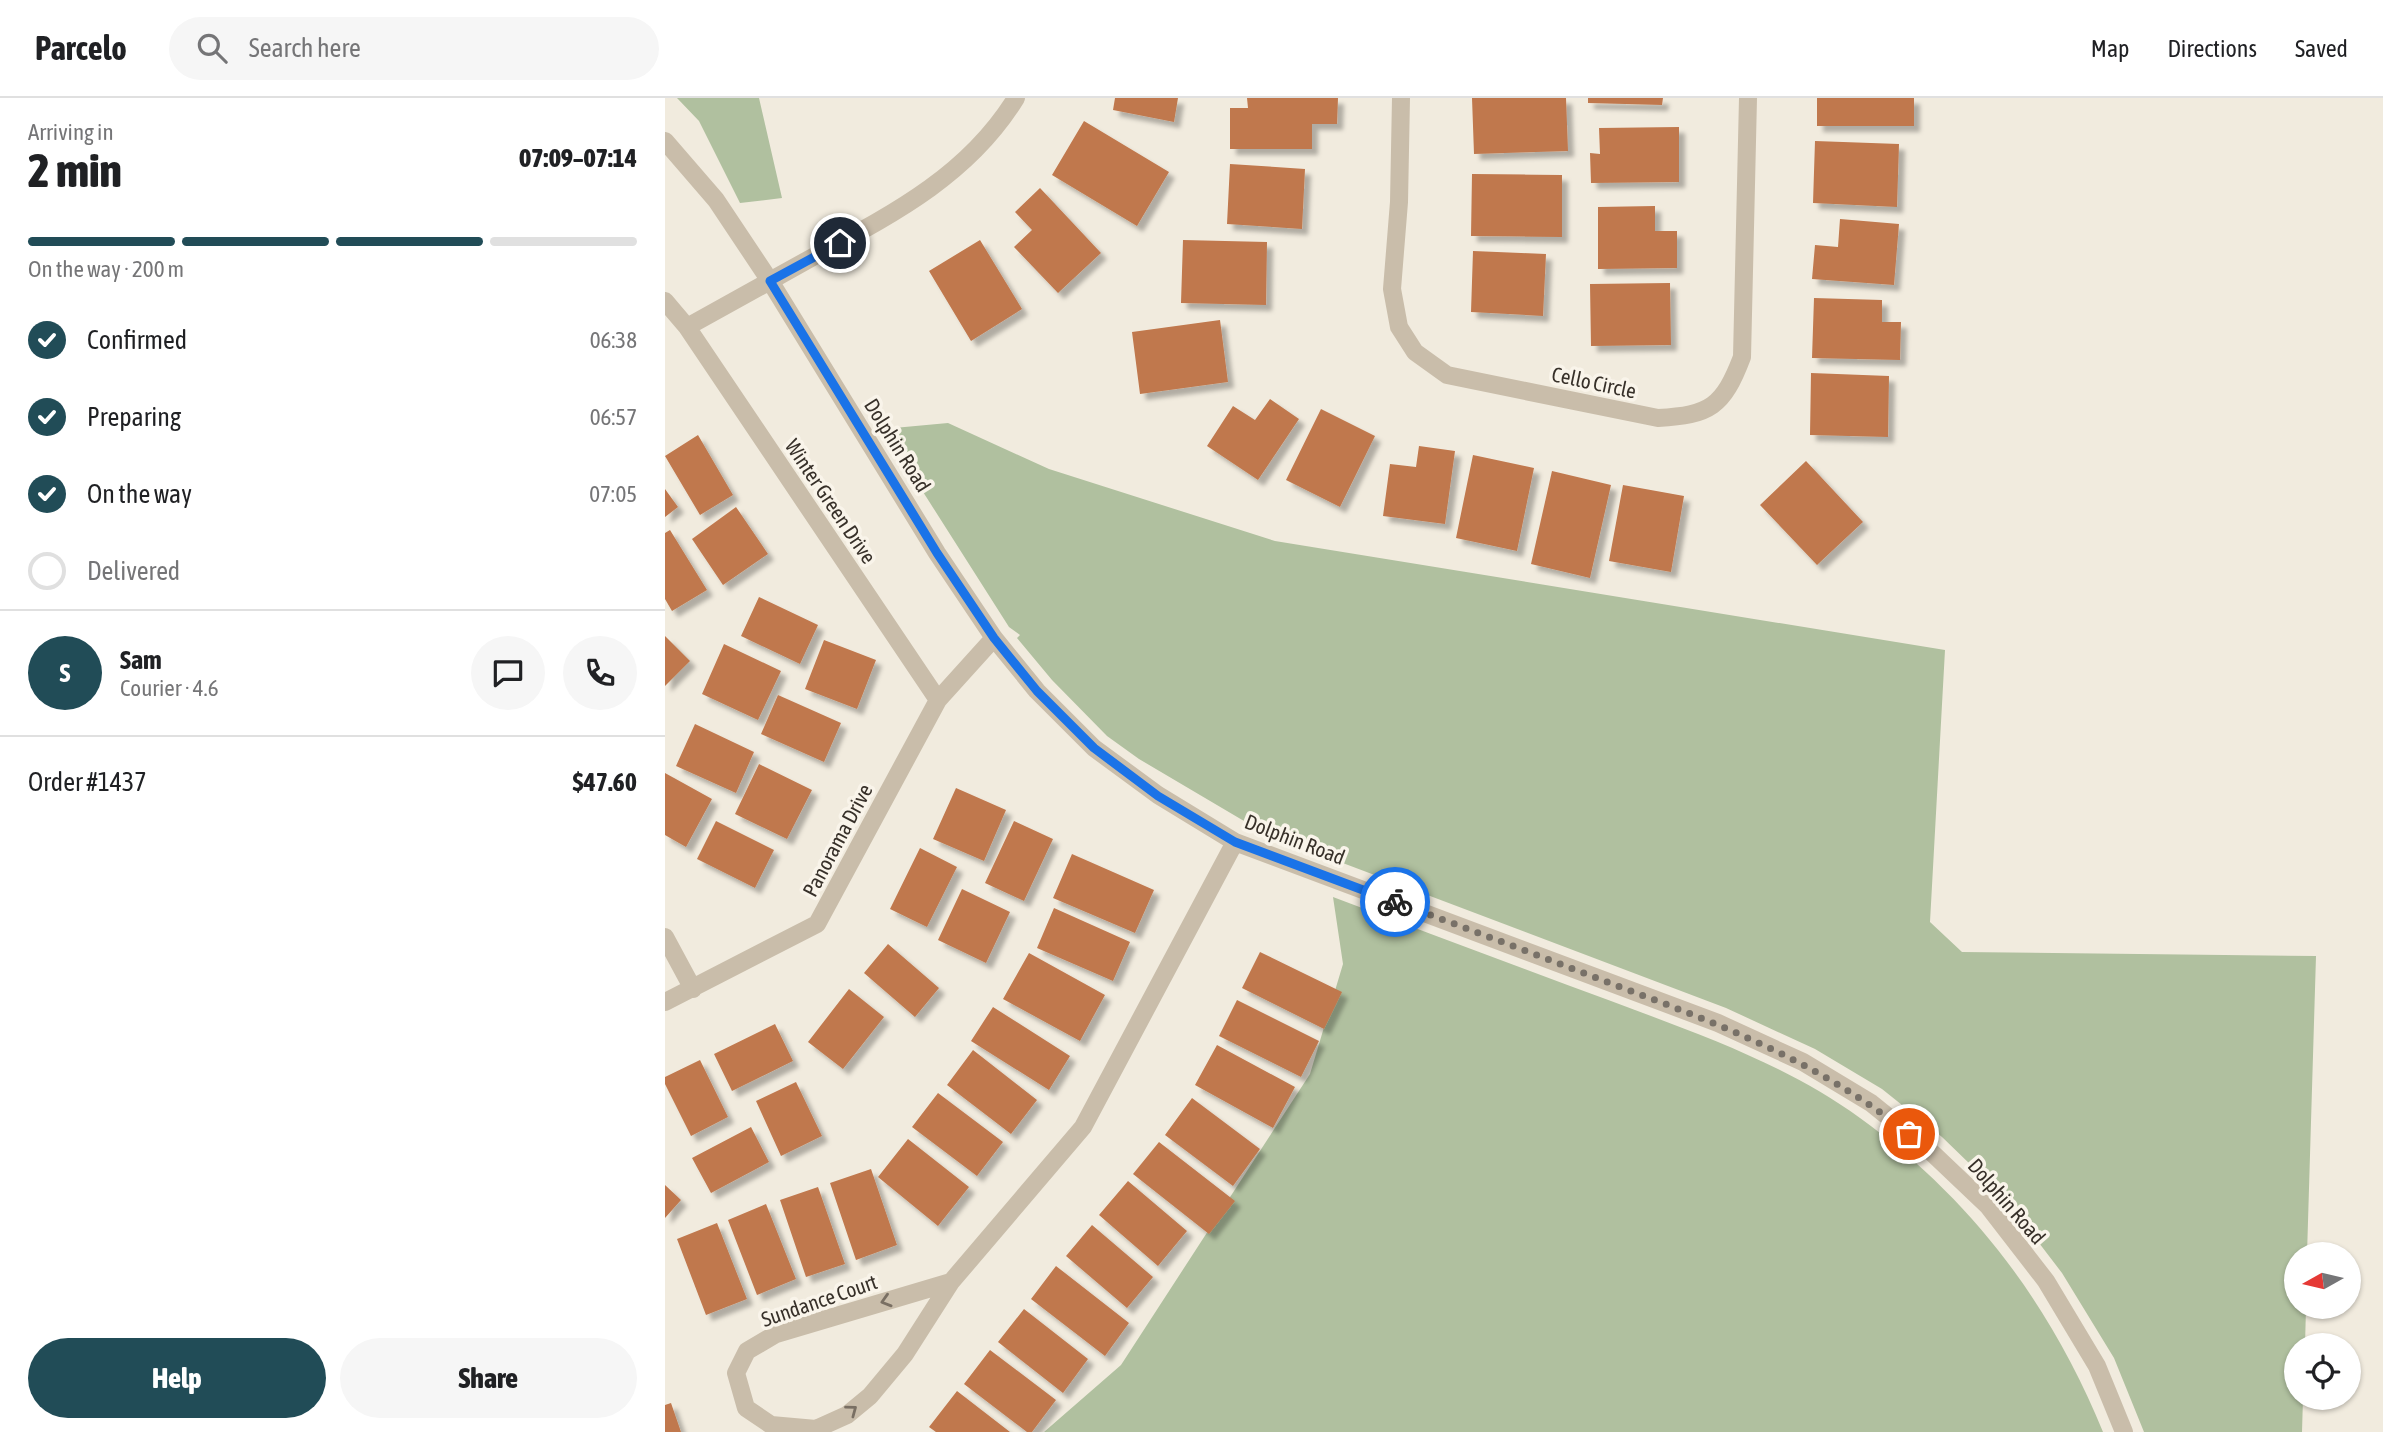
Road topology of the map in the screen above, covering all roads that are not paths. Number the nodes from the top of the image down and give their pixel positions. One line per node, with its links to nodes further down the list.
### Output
1 (1016, 98): 5 (street)
2 (1401, 98): 3 (street, Cello Circle)
3 (1748, 98)
4 (665, 141): 5 (street, Dolphin Road)
5 (770, 281): 7 (street); 8 (street, Dolphin Road)
6 (665, 301): 7 (street, Winter Green Drive)
7 (687, 327): 9 (street, Winter Green Drive)
8 (994, 638): 9 (street, Panorama Drive); 10 (street, Dolphin Road)
9 (938, 700): 12 (street, Panorama Drive)
10 (1235, 842): 14 (street, Sundance Court); 15 (street, Dolphin Road)
11 (665, 937): 12 (street)
12 (693, 989): 13 (street, Panorama Drive)
13 (665, 1002)
14 (951, 1282): 14 (street, Sundance Court, one-way to 14)
15 (2124, 1432)

